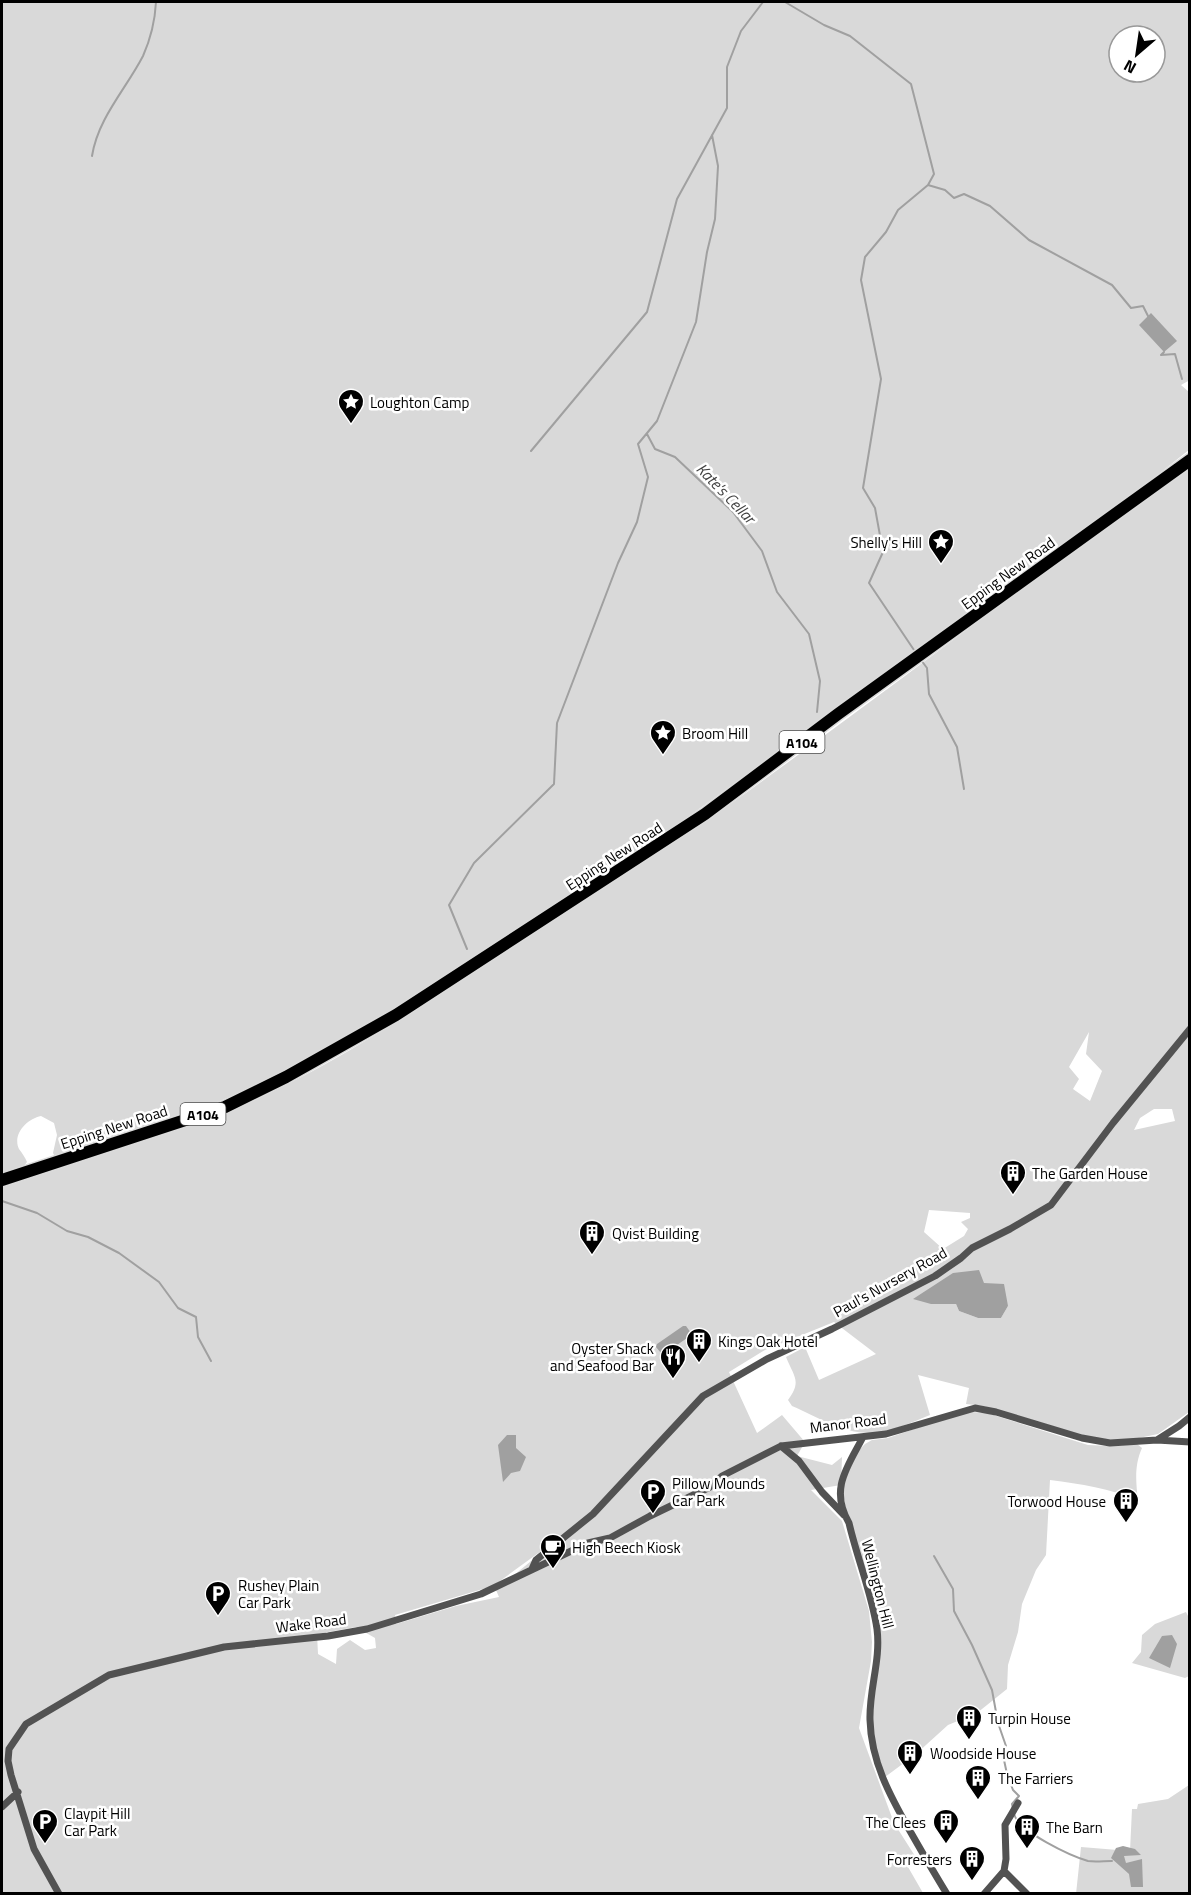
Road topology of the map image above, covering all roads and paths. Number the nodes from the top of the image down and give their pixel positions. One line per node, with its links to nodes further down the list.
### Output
1 (1190, 460): 3 (main road, Epping New Road / A104)
2 (1190, 1029): 9 (street, Paul's Nursery Road)
3 (2, 1180)
4 (1190, 1417): 6 (street)
5 (863, 1437): 6 (street, Manor Road); 8 (street, Manor Road); 10 (street, Wellington Hill)
6 (1157, 1440): 7 (street, Manor Road)
7 (1190, 1442)
8 (781, 1446): 10 (street, Wellington Hill); 11 (street, Manor Road)
9 (652, 1450): 11 (street, Wake Road)
10 (844, 1515): 17 (street, Wellington Hill)
11 (532, 1569): 12 (street, Wake Road)
12 (18, 1792): 14 (street); 16 (street, Wake Road)
13 (1018, 1803): 15 (street)
14 (2, 1807)
15 (1004, 1870): 18 (street); 19 (street)
16 (59, 1893)
17 (947, 1893)
18 (984, 1893)
19 (1027, 1893)

